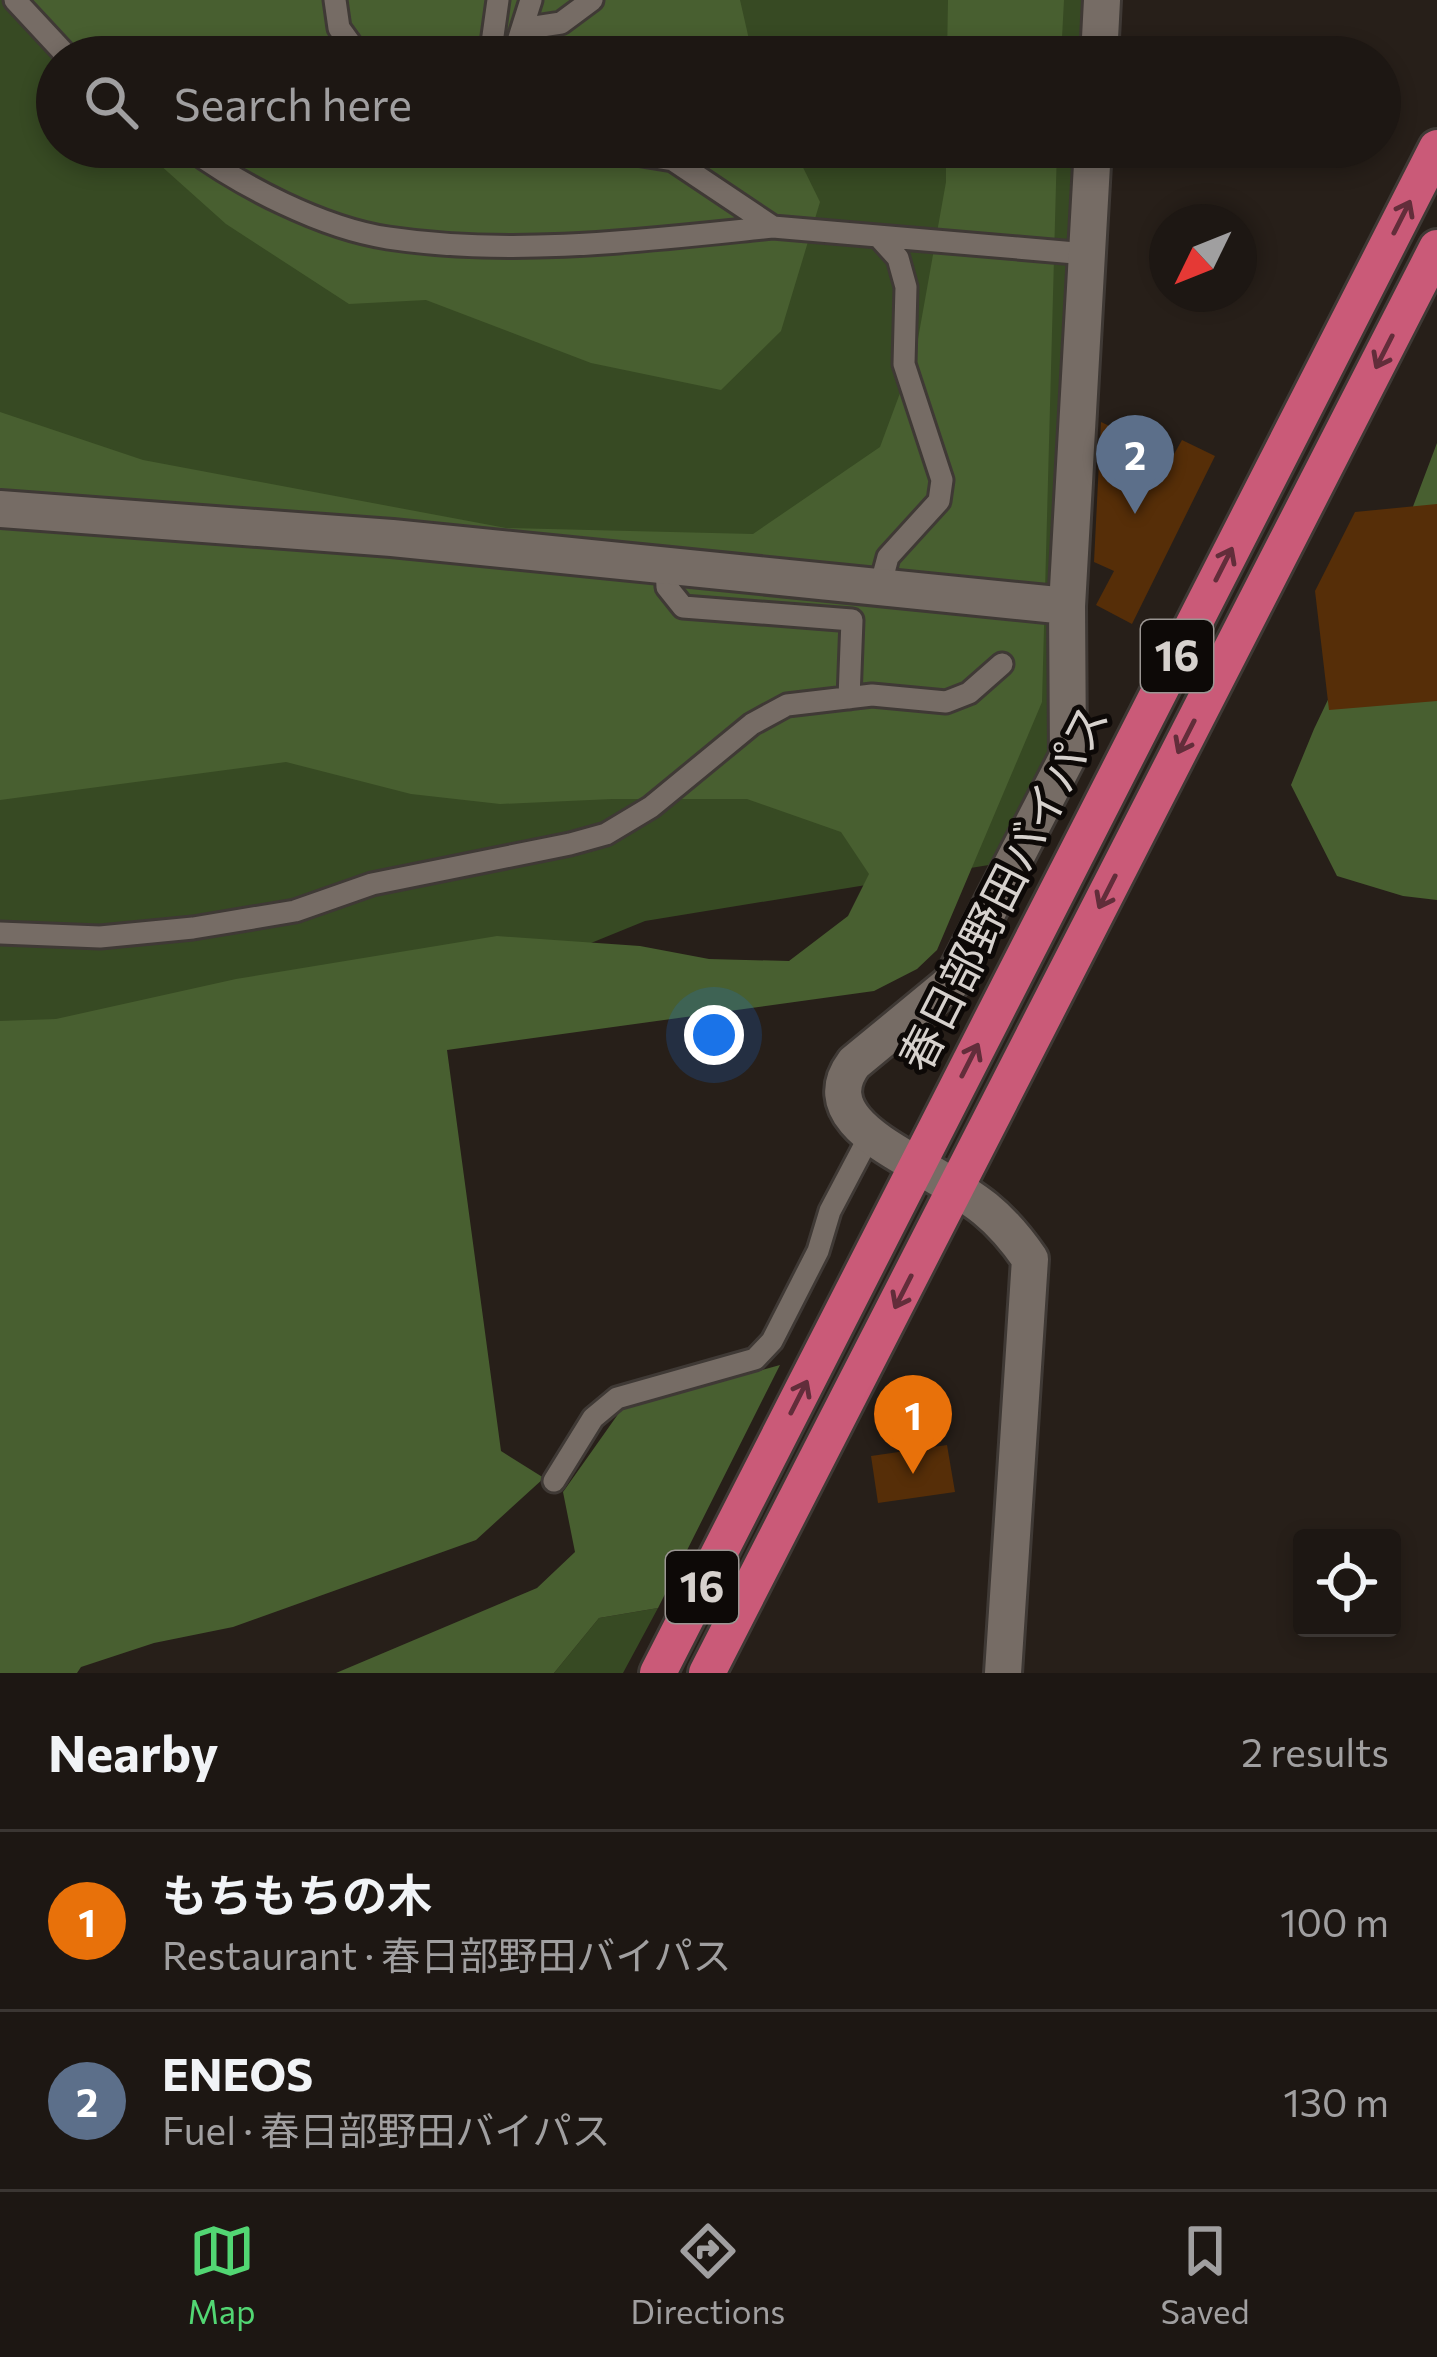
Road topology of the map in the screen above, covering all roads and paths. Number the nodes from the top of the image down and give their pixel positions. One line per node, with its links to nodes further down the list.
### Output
1 (15, 0): 8 (lane)
2 (335, 0): 9 (lane)
3 (498, 0): 10 (lane)
4 (531, 0): 7 (lane)
5 (592, 0): 7 (lane)
6 (1102, 0): 12 (street)
7 (522, 29): 11 (lane)
8 (48, 36)
9 (345, 36)
10 (493, 36)
11 (520, 36)
12 (1100, 36)
13 (1437, 148): 29 (highway, 春日部野田バイパス / 16, one-way to 13)
14 (217, 168): 17 (lane)
15 (685, 168): 17 (lane)
16 (1093, 168): 20 (street)
17 (773, 226): 18 (lane)
18 (878, 236): 20 (lane); 23 (lane)
19 (1437, 248): 30 (highway, 春日部野田バイパス / 16, one-way to 30)
20 (1087, 254): 24 (street)
21 (0, 509): 22 (street)
22 (666, 566): 23 (street); 26 (lane)
23 (880, 587): 24 (street)
24 (1067, 606): 28 (street)
25 (1002, 664): 26 (lane)
26 (849, 698): 27 (lane)
27 (0, 933)
28 (869, 1137): 29 (street); 31 (lane)
29 (916, 1165): 30 (street); 32 (highway, 春日部野田バイパス / 16, one-way to 29)
30 (955, 1187): 33 (highway, 春日部野田バイパス / 16, one-way to 33); 34 (street)
31 (554, 1481)
32 (658, 1673)
33 (707, 1673)
34 (1004, 1673)

